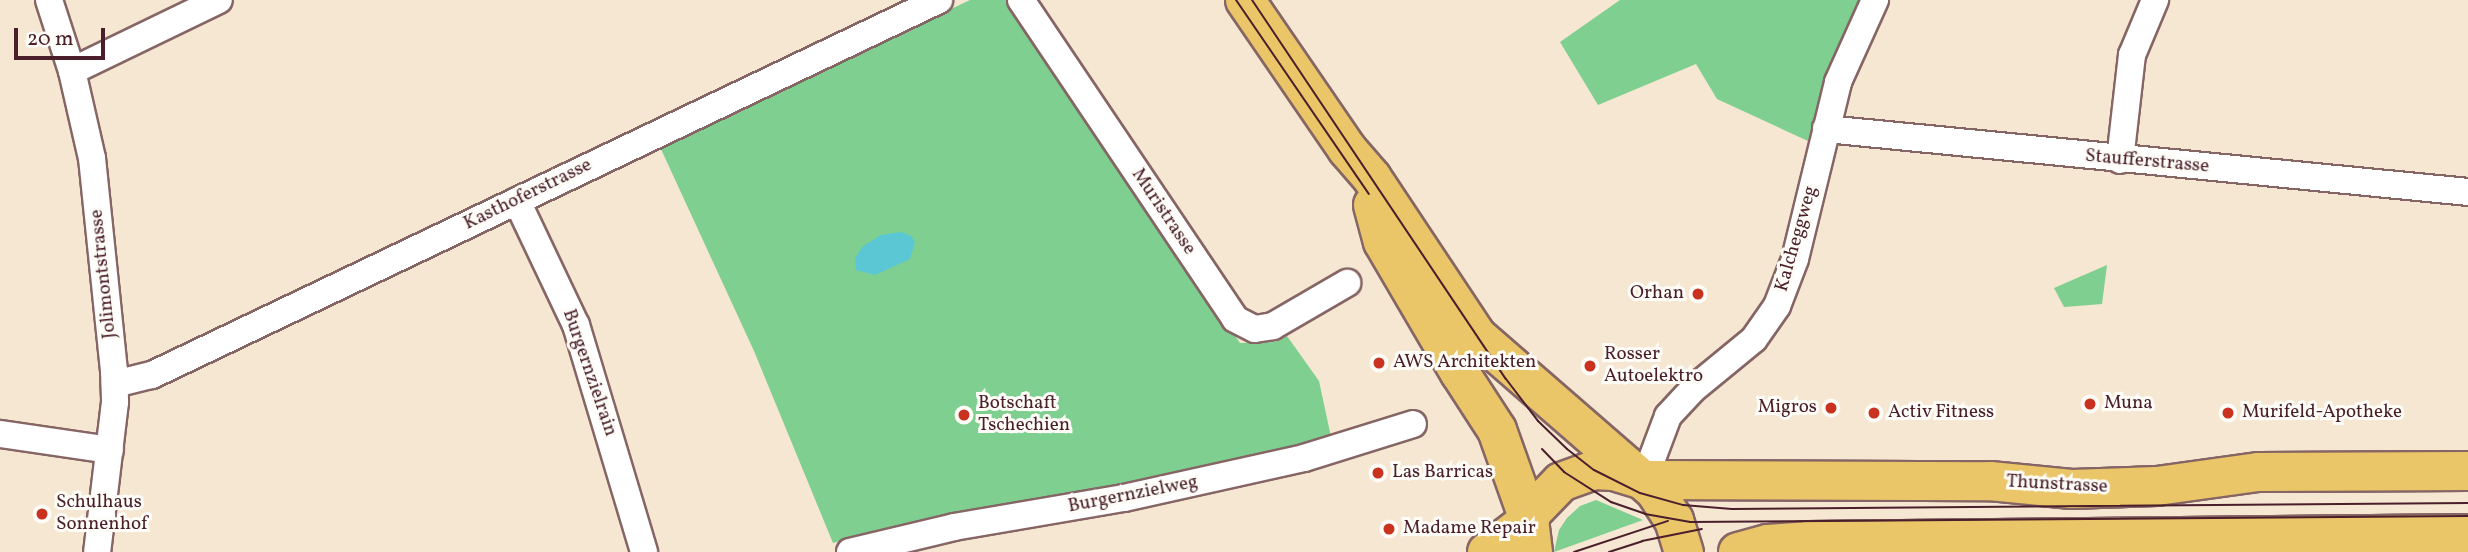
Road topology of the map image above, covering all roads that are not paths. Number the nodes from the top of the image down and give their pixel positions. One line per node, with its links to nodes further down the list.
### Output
1 (49, 0): 8 (street, Jolimontstrasse)
2 (219, 0): 8 (street)
3 (939, 0): 13 (street, Kasthoferstrasse)
4 (1021, 0): 14 (street, Muristrasse)
5 (1245, 0): 10 (main road)
6 (1875, 0): 9 (street, Kalcheggweg)
7 (2155, 0): 11 (street)
8 (72, 71): 15 (street, Jolimontstrasse)
9 (1826, 129): 11 (street, Staufferstrasse); 20 (street, Kalcheggweg)
10 (1347, 149): 20 (main road); 22 (main road)
11 (2120, 160): 12 (street, Staufferstrasse)
12 (2468, 192)
13 (517, 201): 15 (street, Kasthoferstrasse); 25 (street, Burgernzielrain)
14 (1347, 283)
15 (115, 384): 18 (street, Jolimontstrasse)
16 (1413, 424): 26 (street, Burgernzielweg)
17 (0, 434): 18 (street)
18 (110, 450): 24 (street, Jolimontstrasse)
19 (2468, 471): 20 (main road, Thunstrasse)
20 (1644, 480): 22 (main road, Thunstrasse); 28 (main road)
21 (2468, 534): 23 (main road)
22 (1531, 536): 27 (main road, Thunstrasse)
23 (2223, 544): 29 (main road)
24 (97, 552)
25 (644, 552)
26 (850, 552)
27 (1487, 552)
28 (1684, 552)
29 (1738, 552)

